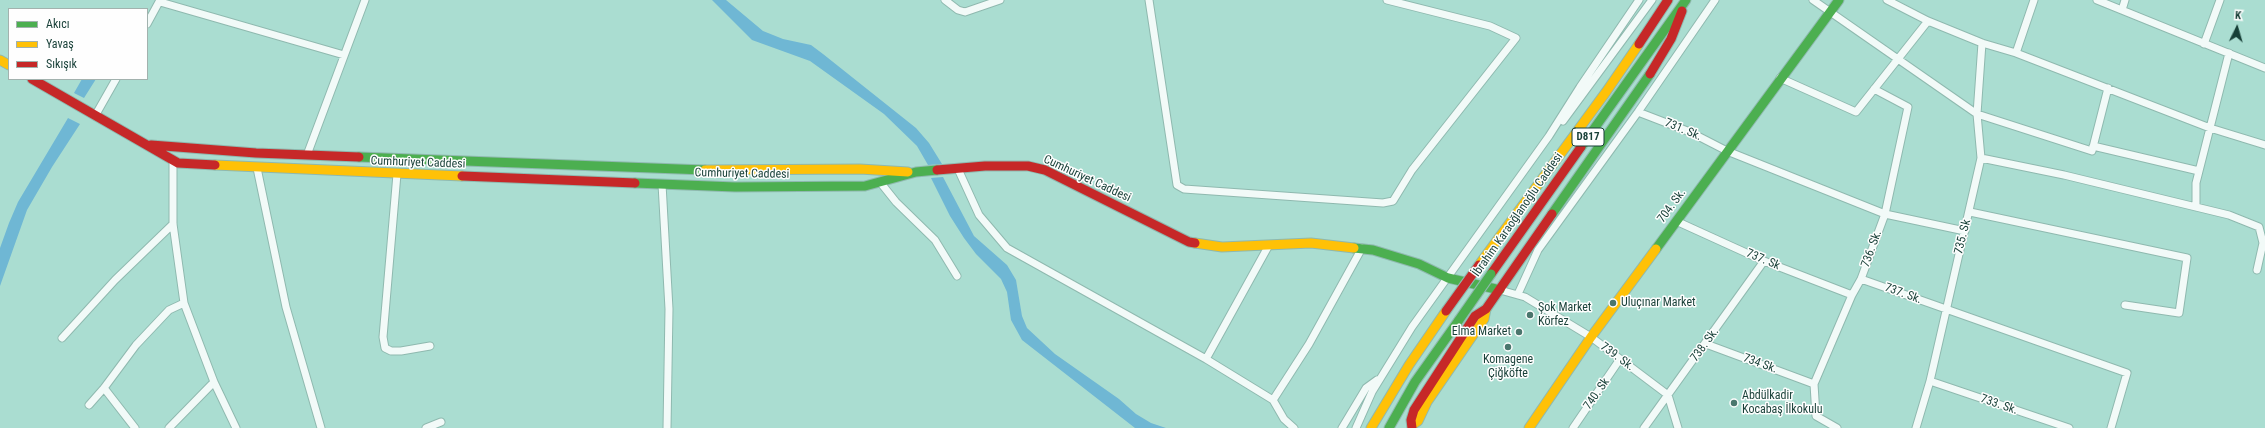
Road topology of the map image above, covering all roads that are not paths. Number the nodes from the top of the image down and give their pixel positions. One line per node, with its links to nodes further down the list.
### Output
1 (365, 0): 29 (street)
2 (945, 0): 3 (street)
3 (1000, 0)
4 (1149, 0): 5 (street)
5 (1387, 0)
6 (1639, 0): 19 (street)
7 (1652, 0): 22 (street)
8 (1668, 0): 100 (main road, İbrahim Karaoğlanoğlu Caddesi / D817, bridge)
9 (1686, 0): 69 (main road); 101 (main road, İbrahim Karaoğlanoğlu Caddesi / D817, bridge)
10 (1715, 0): 37 (street)
11 (1813, 0): 21 (street)
12 (1839, 0): 21 (main road, 704. Sk.)
13 (1886, 0): 23 (street)
14 (2034, 0): 27 (street)
15 (2097, 0): 20 (street)
16 (2125, 0): 20 (street)
17 (2220, 0): 26 (street)
18 (160, 1): 24 (street); 29 (street)
19 (1634, 7): 22 (street); 41 (street)
20 (2122, 10): 26 (street)
21 (1830, 11): 30 (street); 32 (main road, 704. Sk.)
22 (1643, 13): 41 (street)
23 (1928, 21): 25 (street); 30 (street)
24 (148, 22)
25 (1982, 43): 27 (street); 38 (street, 735. Sk)
26 (2204, 44): 28 (street)
27 (2016, 53): 35 (street)
28 (2229, 53): 31 (street); 40 (street)
29 (344, 55): 46 (street)
30 (1899, 59): 36 (street); 38 (street)
31 (2265, 68)
32 (1780, 78): 36 (street); 45 (main road, 704. Sk.)
33 (34, 80): 39 (main road)
34 (115, 80): 39 (street)
35 (2108, 88): 40 (street); 44 (street)
36 (1874, 89): 58 (street, 736. Sk.)
37 (1638, 112): 45 (street, 731. Sk.); 70 (street)
38 (1977, 114): 44 (street); 47 (street, 735. Sk)
39 (95, 116): 42 (main road)
40 (2210, 128): 43 (street); 51 (street)
41 (1550, 136): 67 (street)
42 (150, 145): 46 (main road); 48 (main road)
43 (2265, 145)
44 (2094, 146): 51 (street)
45 (1727, 151): 58 (street, 731. Sk.); 59 (main road, 704. Sk.)
46 (307, 155): 52 (main road)
47 (1981, 158): 56 (street); 57 (street, 735. Sk)
48 (173, 161): 49 (main road, Cumhuriyet Caddesi); 60 (street)
49 (257, 168): 53 (main road, Cumhuriyet Caddesi); 94 (street)
50 (958, 169): 52 (main road, Cumhuriyet Caddesi); 62 (main road, Cumhuriyet Caddesi); 79 (street)
51 (2199, 171): 56 (street)
52 (916, 172): 54 (main road, Cumhuriyet Caddesi)
53 (397, 174): 55 (main road, Cumhuriyet Caddesi); 78 (street)
54 (880, 182): 55 (main road, Cumhuriyet Caddesi); 66 (street)
55 (662, 184): 96 (street)
56 (2196, 207): 65 (street)
57 (1970, 212): 61 (street, 735. Sk); 73 (street)
58 (1885, 214): 61 (street, 731. Sk.); 68 (street, 736. Sk.)
59 (1676, 221): 64 (street, 737. Sk); 76 (main road, 704. Sk.)
60 (173, 224): 72 (street); 75 (street)
61 (1965, 231): 74 (street, 735. Sk)
62 (1269, 245): 63 (main road, Cumhuriyet Caddesi); 79 (street)
63 (1362, 248): 67 (main road, Cumhuriyet Caddesi); 87 (street)
64 (1764, 261): 71 (street, 737. Sk); 77 (street, 738. Sk.)
65 (2257, 270)
66 (957, 276)
67 (1448, 278): 69 (main road, Cumhuriyet Caddesi); 81 (street)
68 (1862, 279): 71 (street, 736. Sk.); 74 (street, 737. Sk.)
69 (1500, 290): 70 (street, 739. Sk.); 90 (main road)
70 (1518, 294): 76 (street, 739. Sk.)
71 (1852, 295): 84 (street, 736. Sk.)
72 (184, 303): 83 (street); 85 (street)
73 (2125, 305)
74 (1945, 309): 82 (street, 735. Sk); 109 (street, 737. Sk.)
75 (62, 338)
76 (1591, 338): 80 (street, 739. Sk.); 102 (main road, 704. Sk.)
77 (1706, 344): 84 (street, 734 Sk.); 86 (street, 738. Sk.)
78 (430, 346)
79 (1206, 359): 87 (street)
80 (1620, 359): 86 (street, 739. Sk.); 103 (street, 740. Sk)
81 (1381, 377): 98 (street); 99 (street)
82 (1930, 381): 107 (street, 735. Sk); 108 (street, 733. Sk.)
83 (214, 382): 92 (street); 93 (street)
84 (1814, 384): 106 (street)
85 (104, 388): 88 (street); 91 (street)
86 (1668, 394): 104 (street, 738. Sk.); 105 (street)
87 (1273, 400): 97 (street)
88 (89, 405)
89 (441, 422): 95 (street)
90 (1412, 427)
91 (135, 428)
92 (169, 428)
93 (236, 428)
94 (321, 428)
95 (426, 428)
96 (667, 428)
97 (1294, 428)
98 (1342, 428)
99 (1356, 428)
100 (1371, 428)
101 (1388, 428)
102 (1528, 428)
103 (1573, 428)
104 (1644, 428)
105 (1678, 428)
106 (1837, 428)
107 (1916, 428)
108 (2069, 428)
109 (2111, 428)

